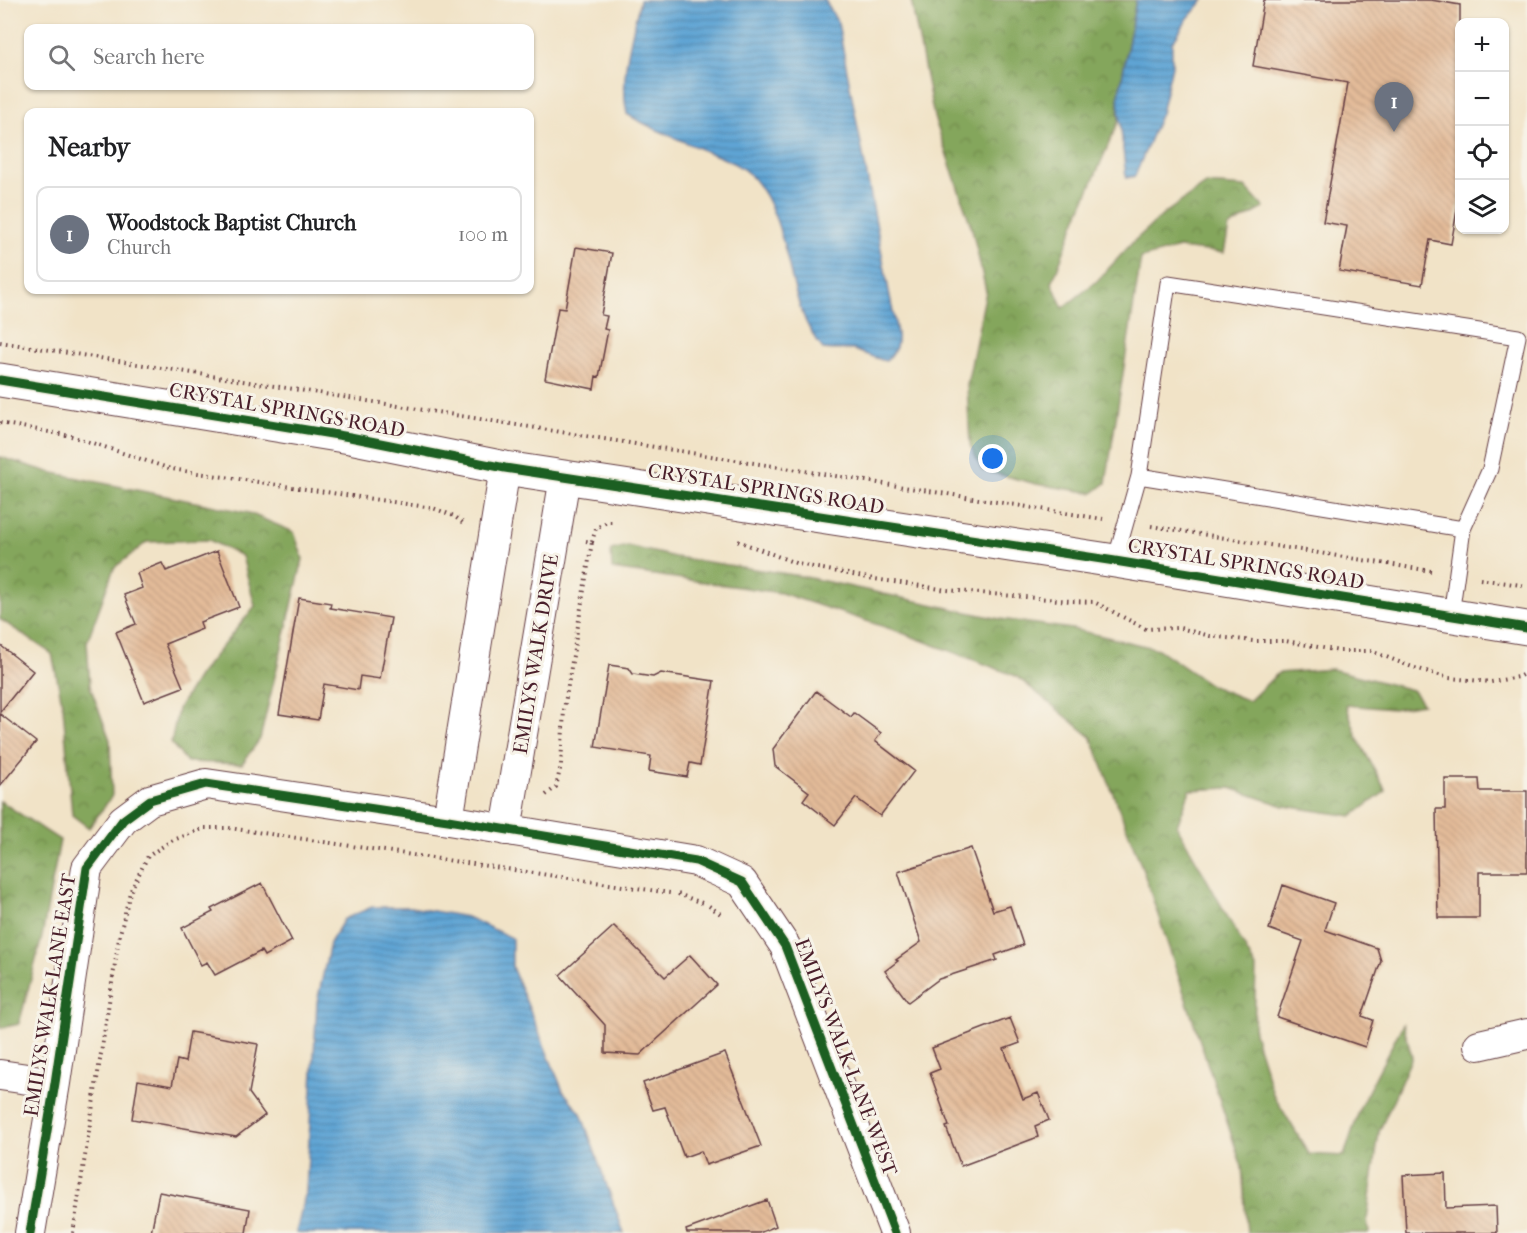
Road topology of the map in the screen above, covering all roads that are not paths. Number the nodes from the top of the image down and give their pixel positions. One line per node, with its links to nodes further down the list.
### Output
1 (0, 380): 2 (street, CRYSTAL SPRINGS ROAD)
2 (505, 468): 4 (street, CRYSTAL SPRINGS ROAD); 9 (street)
3 (1139, 476): 5 (lane); 5 (lane); 6 (lane)
4 (565, 477): 6 (street, CRYSTAL SPRINGS ROAD); 10 (street, EMILYS WALK DRIVE)
5 (1462, 529): 7 (lane)
6 (1115, 561): 7 (street, CRYSTAL SPRINGS ROAD)
7 (1451, 615): 8 (street, CRYSTAL SPRINGS ROAD)
8 (1527, 628)
9 (448, 820): 10 (street, EMILYS WALK LANE WEST); 14 (street, EMILYS WALK LANE EAST)
10 (506, 830): 16 (street, EMILYS WALK LANE WEST)
11 (1527, 1034): 12 (street)
12 (1479, 1045)
13 (0, 1075): 14 (street)
14 (55, 1083): 15 (street, EMILYS WALK LANE EAST)
15 (30, 1233)
16 (895, 1233)

